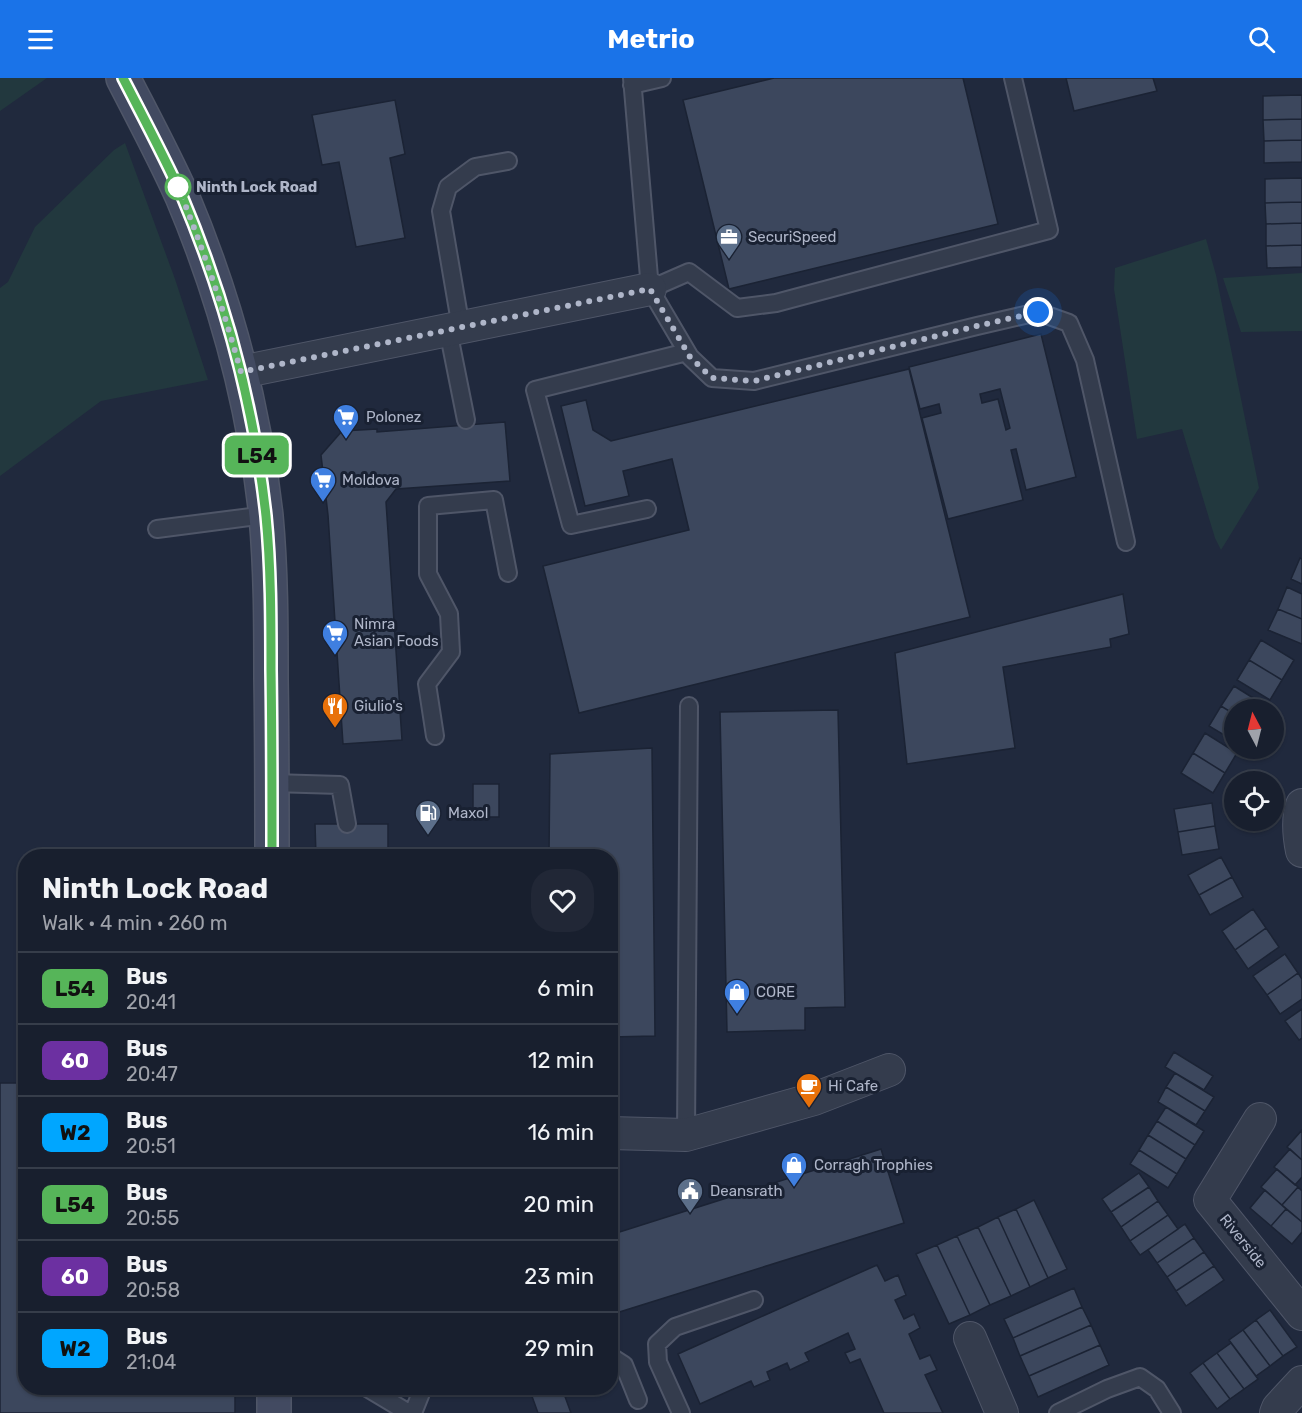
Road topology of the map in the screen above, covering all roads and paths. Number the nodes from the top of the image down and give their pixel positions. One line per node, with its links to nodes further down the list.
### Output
1 (123, 78): 9 (street)
2 (662, 78): 4 (lane)
3 (1013, 78): 6 (lane)
4 (632, 81): 6 (lane)
5 (508, 161): 7 (lane)
6 (650, 289): 7 (street); 8 (lane)
7 (454, 329): 9 (street); 10 (lane)
8 (687, 352): 11 (lane); 14 (lane)
9 (241, 372): 12 (street)
10 (466, 420)
11 (647, 509)
12 (266, 515): 13 (lane); 18 (street)
13 (157, 529)
14 (1126, 542)
15 (508, 573): 17 (lane)
16 (689, 706): 26 (lane)
17 (435, 736)
18 (272, 783): 20 (lane); 21 (street)
19 (1302, 805): 22 (street)
20 (347, 824)
21 (272, 849)
22 (1302, 851)
23 (889, 1070): 26 (street)
24 (1260, 1119): 28 (street, Riverside)
25 (618, 1133): 26 (street)
26 (686, 1135)
27 (754, 1300): 38 (lane)
28 (1298, 1301)
29 (970, 1338): 39 (street)
30 (618, 1361): 35 (lane)
31 (1302, 1382): 42 (street)
32 (274, 1395): 36 (street)
33 (379, 1395): 37 (lane)
34 (420, 1395): 37 (lane)
35 (638, 1400)
36 (274, 1413)
37 (411, 1413)
38 (681, 1413)
39 (1002, 1413)
40 (1058, 1413): 41 (lane)
41 (1172, 1413)
42 (1276, 1413)

